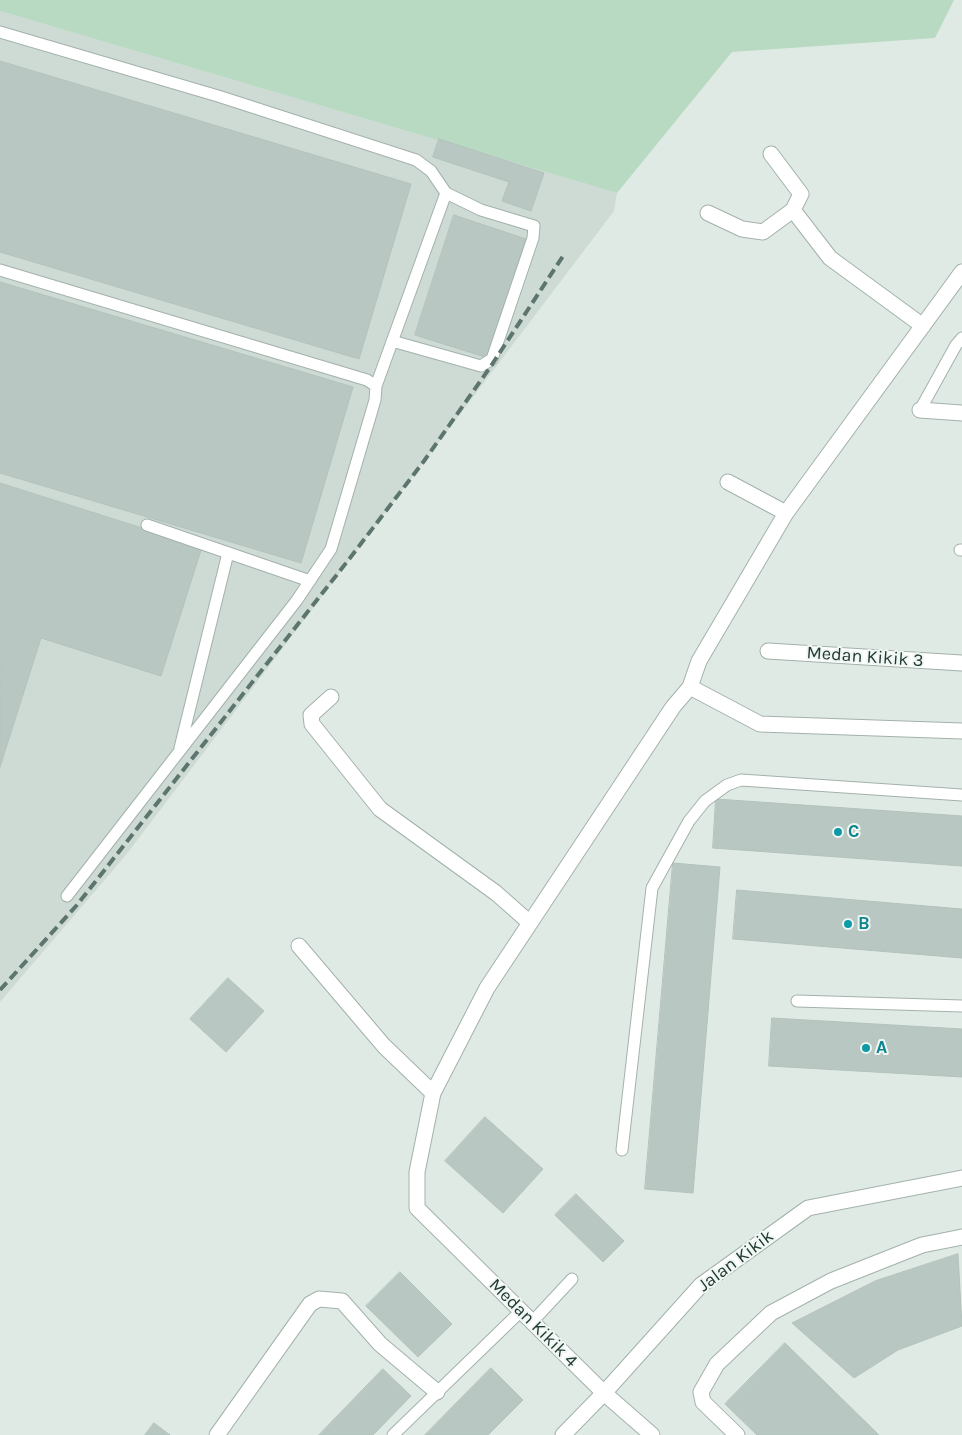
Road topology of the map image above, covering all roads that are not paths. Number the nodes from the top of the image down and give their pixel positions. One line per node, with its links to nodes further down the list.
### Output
1 (0, 32): 3 (lane)
2 (771, 154): 4 (street)
3 (446, 193): 10 (lane); 10 (lane)
4 (793, 210): 5 (street); 8 (street)
5 (708, 213)
6 (0, 270): 11 (lane)
7 (962, 272): 8 (street)
8 (923, 326): 15 (street)
9 (962, 338): 12 (lane)
10 (392, 341): 11 (lane)
11 (376, 386): 18 (lane)
12 (920, 410): 13 (street)
13 (962, 413)
14 (728, 482): 15 (street)
15 (786, 513): 21 (street)
16 (147, 525): 17 (lane)
17 (228, 553): 18 (lane); 24 (lane)
18 (310, 581): 24 (lane)
19 (768, 651): 20 (street, Medan Kikik 3)
20 (962, 663)
21 (690, 687): 23 (street); 27 (street)
22 (330, 697): 27 (street)
23 (962, 732)
24 (179, 753): 26 (lane)
25 (962, 795): 32 (lane)
26 (67, 896)
27 (530, 923): 31 (street)
28 (299, 946): 31 (street)
29 (797, 1001): 30 (lane)
30 (962, 1006)
31 (433, 1094): 36 (street, Medan Kikik 4)
32 (622, 1150)
33 (962, 1178): 39 (street, Jalan Kikik)
34 (962, 1237): 44 (street)
35 (572, 1279): 37 (lane)
36 (521, 1311): 37 (street, Medan Kikik 4); 38 (lane)
37 (532, 1322): 39 (street, Medan Kikik 4)
38 (437, 1392): 40 (street); 41 (lane)
39 (604, 1393): 42 (street, Jalan Kikik); 43 (street, Medan Kikik 4)
40 (217, 1435)
41 (393, 1435)
42 (563, 1435)
43 (652, 1435)
44 (737, 1435)

